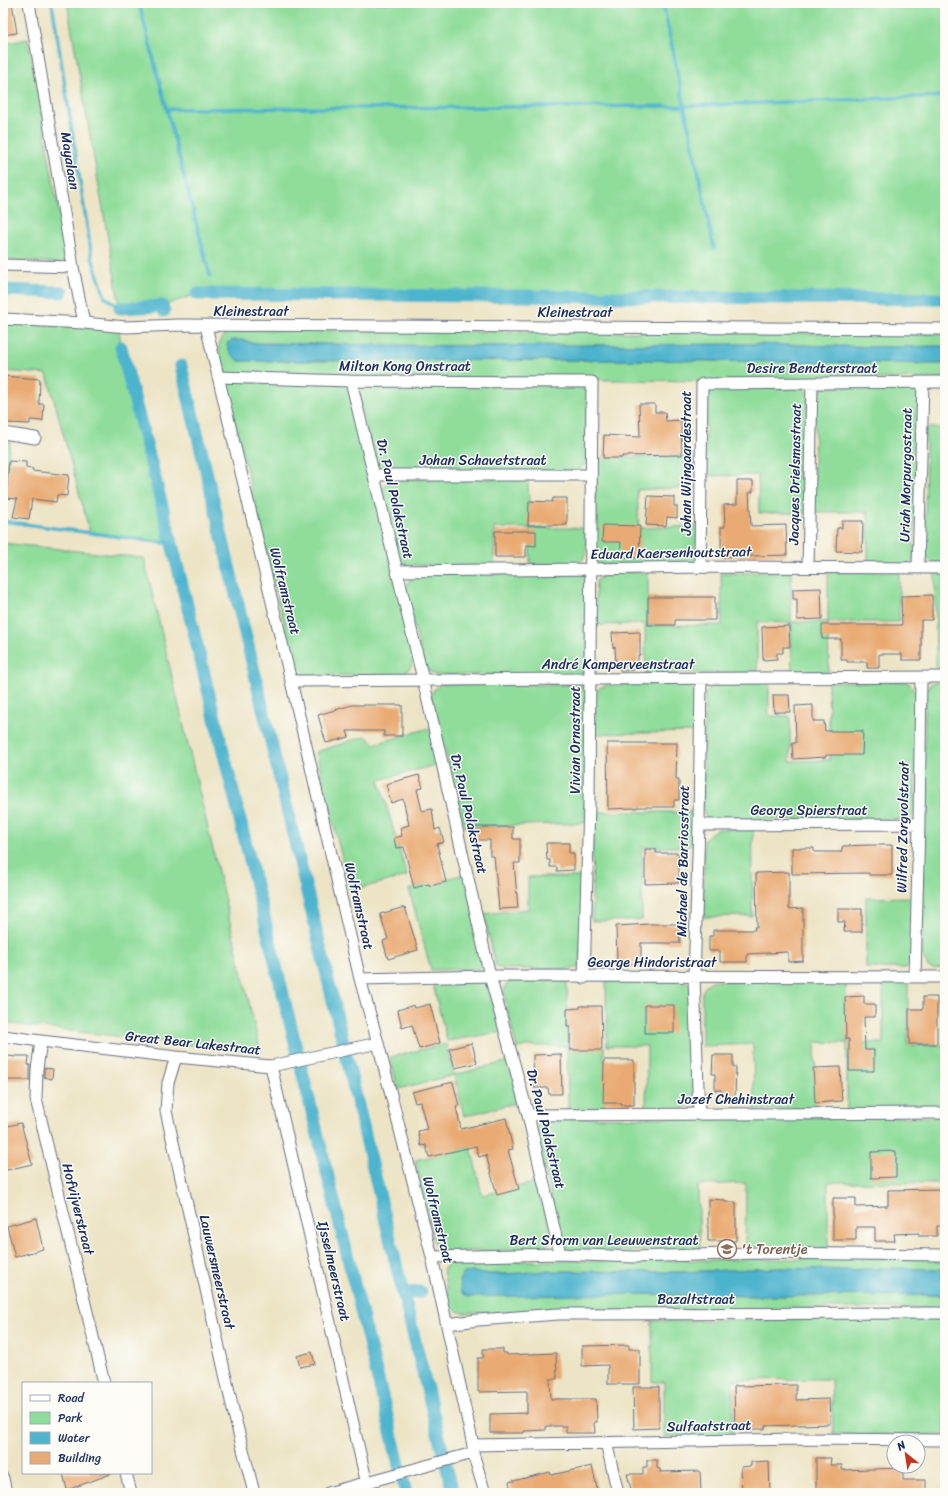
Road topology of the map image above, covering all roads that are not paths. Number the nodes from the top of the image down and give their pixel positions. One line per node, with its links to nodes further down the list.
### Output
1 (29, 3): 3 (street, Mayalaan)
2 (3, 265): 3 (street)
3 (73, 267): 5 (street, Mayalaan)
4 (3, 319): 5 (street, Kleinestraat)
5 (84, 323): 6 (street, Kleinestraat)
6 (206, 326): 7 (street, Kleinestraat); 8 (street, Wolframstraat)
7 (945, 329)
8 (218, 377): 9 (street, Milton Kong Onstraat); 30 (street, Wolframstraat)
9 (351, 381): 10 (street, Milton Kong Onstraat); 18 (street, Dr. Paul Polakstraat)
10 (592, 382): 17 (street, Vivian Ornastraat)
11 (923, 382): 12 (street, Desire Bendterstraat); 13 (street, Desire Bendterstraat); 21 (street, Uriah Morpurgostraat)
12 (945, 382)
13 (812, 383): 14 (street, Desire Bendterstraat); 20 (street, Jacques Drielsmastraat)
14 (702, 384): 19 (street, Johan Wijngaardestraat)
15 (3, 433): 16 (street)
16 (35, 438)
17 (591, 475): 18 (street, Johan Schavetstraat); 23 (street, Vivian Ornastraat)
18 (374, 476): 24 (street, Dr. Paul Polakstraat)
19 (700, 567): 20 (street, Eduard Kaersenhoutstraat); 23 (street, Eduard Kaersenhoutstraat)
20 (808, 567): 21 (street, Eduard Kaersenhoutstraat)
21 (918, 568): 22 (street, Eduard Kaersenhoutstraat)
22 (945, 568)
23 (591, 569): 24 (street, Eduard Kaersenhoutstraat); 29 (street, Vivian Ornastraat)
24 (397, 571): 27 (street, Dr. Paul Polakstraat)
25 (921, 677): 26 (street, André Kamperveenstraat); 28 (street, André Kamperveenstraat); 31 (street, Wilfred Zorgvolstraat)
26 (945, 677)
27 (423, 679): 29 (street, André Kamperveenstraat); 30 (street, André Kamperveenstraat); 33 (street, Dr. Paul Polakstraat)
28 (701, 679): 29 (street, André Kamperveenstraat); 32 (street, Michael de Barriosstraat)
29 (590, 680): 37 (street, Vivian Ornastraat)
30 (292, 681): 36 (street, Wolframstraat)
31 (919, 824): 32 (street, George Spierstraat); 34 (street, Wilfred Zorgvolstraat)
32 (699, 825): 38 (street, Michael de Barriosstraat)
33 (490, 976): 36 (street, George Hindoristraat); 37 (street, George Hindoristraat); 45 (street, Dr. Paul Polakstraat)
34 (915, 977): 35 (street, George Hindoristraat); 38 (street, George Hindoristraat)
35 (945, 977)
36 (360, 978): 41 (street, Wolframstraat)
37 (584, 978): 38 (street, George Hindoristraat)
38 (694, 978): 46 (street, Michael de Barriosstraat)
39 (3, 1036): 40 (street, Great Bear Lakestraat)
40 (41, 1041): 42 (street, Great Bear Lakestraat); 52 (street, Hofvijverstraat)
41 (373, 1044): 43 (street, Great Bear Lakestraat); 49 (street, Wolframstraat)
42 (176, 1057): 43 (street, Great Bear Lakestraat); 61 (street, Lauwersmeerstraat)
43 (271, 1066): 58 (street, Ijsselmeerstraat)
44 (945, 1113): 46 (street, Jozef Chehinstraat)
45 (528, 1115): 46 (street, Jozef Chehinstraat); 47 (street, Dr. Paul Polakstraat)
46 (699, 1115)
47 (560, 1254): 48 (street, Bert Storm van Leeuwenstraat); 49 (street, Bert Storm van Leeuwenstraat)
48 (945, 1255)
49 (432, 1257): 51 (street, Wolframstraat)
50 (945, 1313): 51 (street, Bazaltstraat)
51 (447, 1324): 55 (street, Wolframstraat)
52 (104, 1382)
53 (945, 1440): 54 (street, Sulfaatstraat)
54 (606, 1442): 55 (street, Sulfaatstraat); 64 (street)
55 (471, 1451): 58 (street, Sulfaatstraat); 63 (street, Wolframstraat)
56 (126, 1474): 60 (street)
57 (3, 1478): 59 (street)
58 (368, 1488): 62 (street, Sulfaatstraat)
59 (6, 1493)
60 (131, 1493)
61 (254, 1493)
62 (328, 1493)
63 (485, 1493)
64 (618, 1493)

